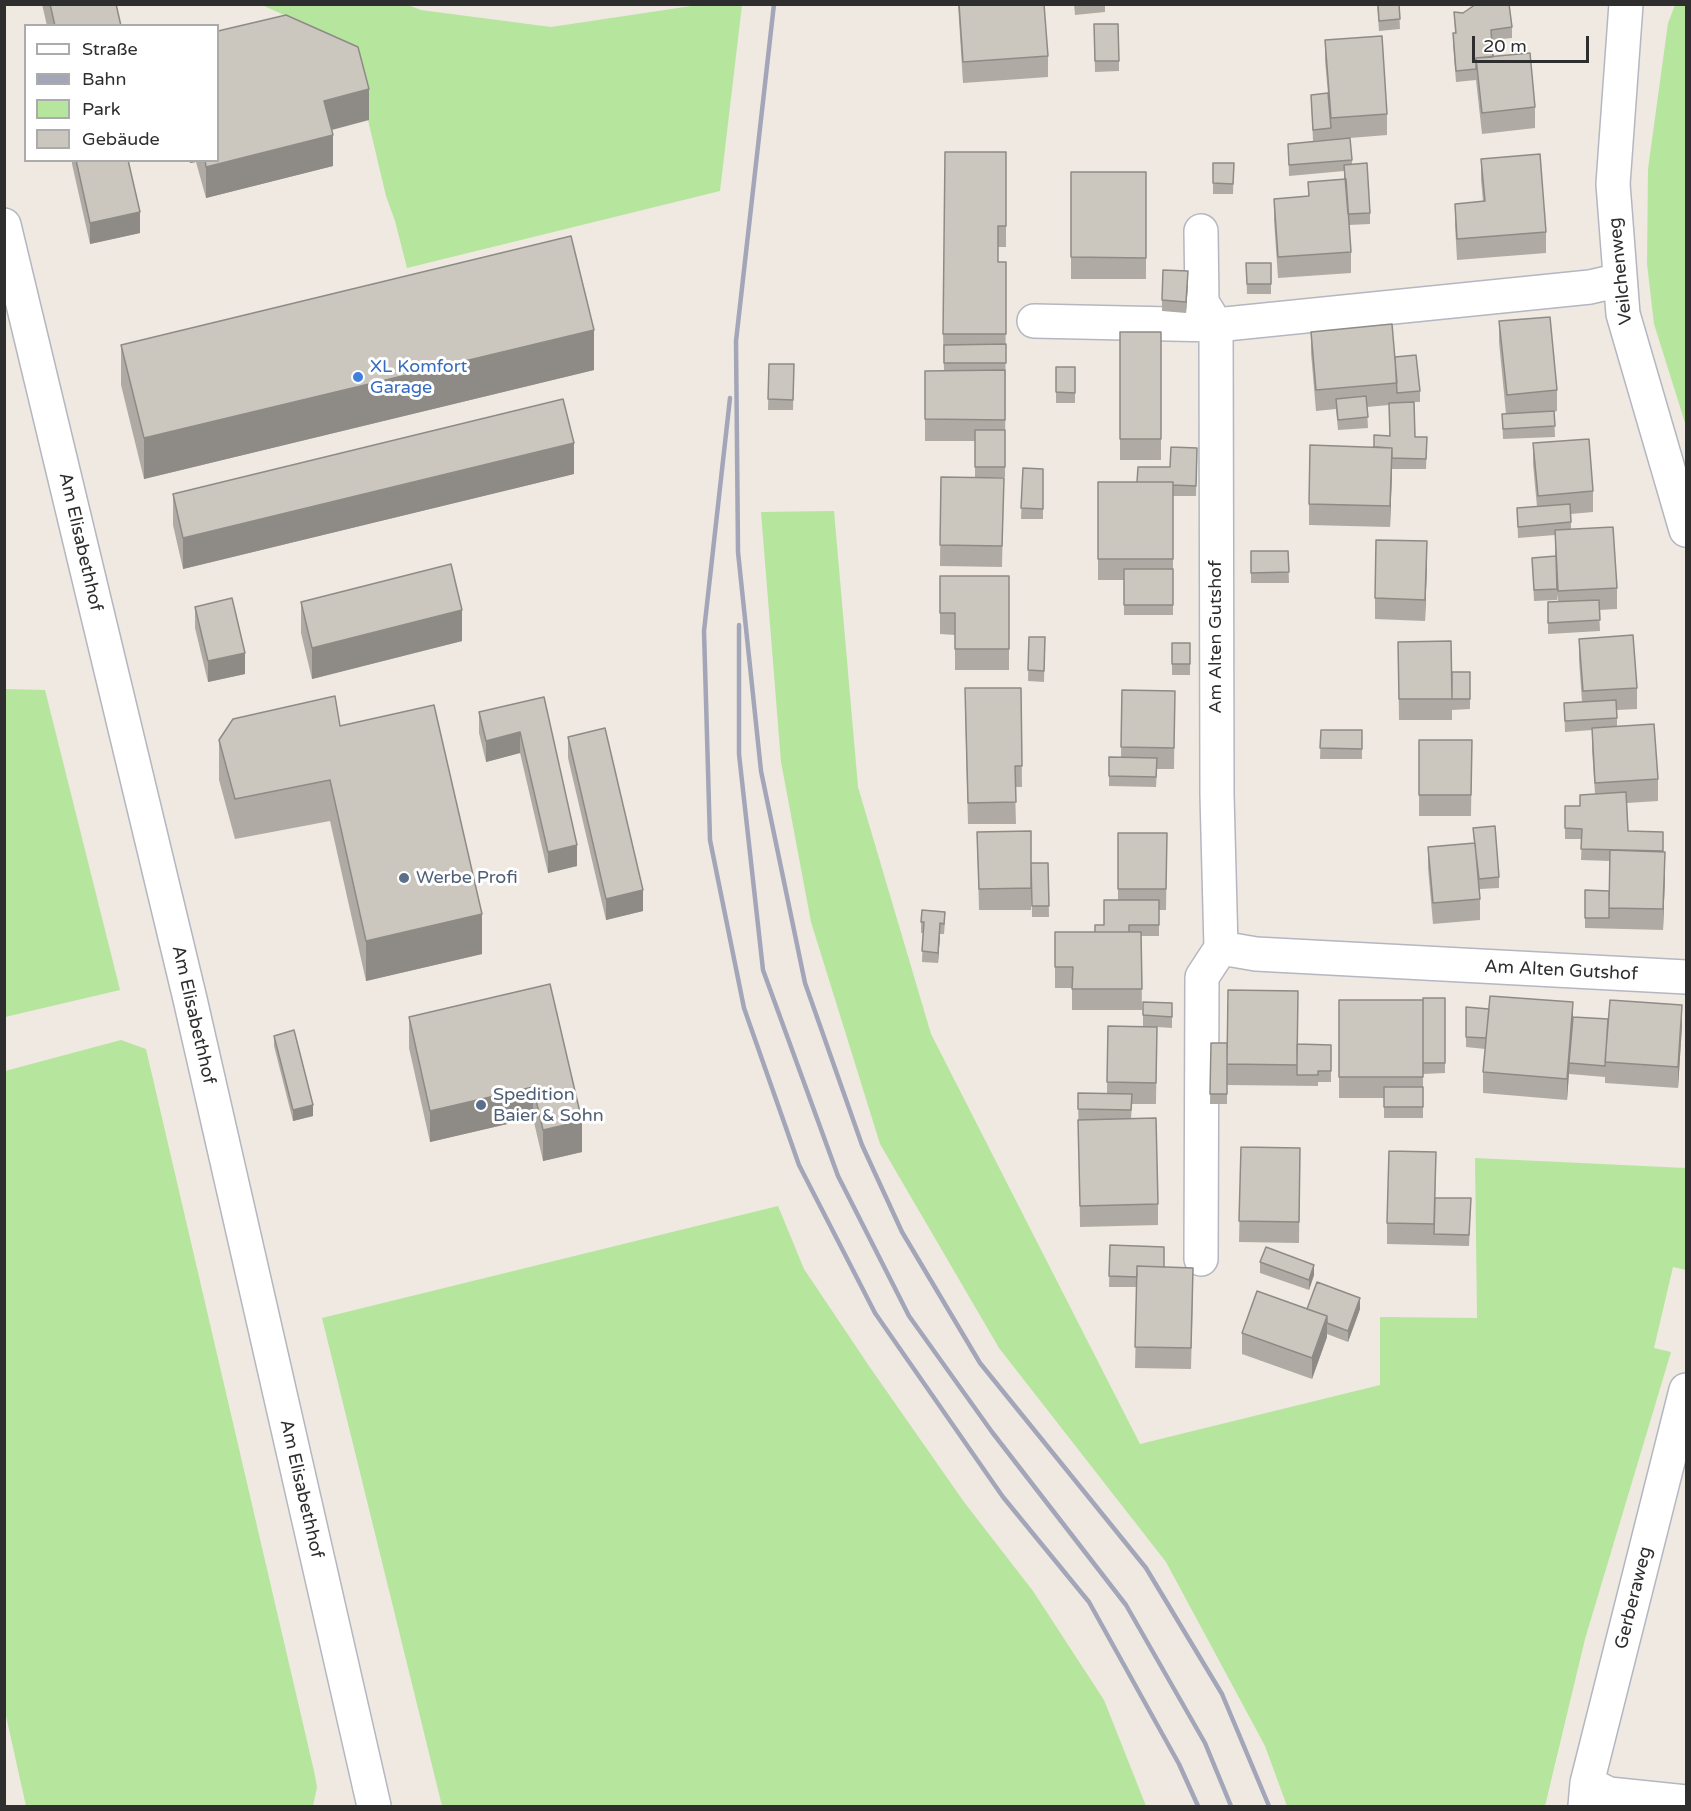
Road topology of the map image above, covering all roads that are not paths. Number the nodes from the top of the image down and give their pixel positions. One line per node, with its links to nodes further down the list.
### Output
1 (1626, 4): 4 (street, Veilchenweg)
2 (4, 225): 14 (street, Am Elisabethhof)
3 (1201, 231): 6 (street, Am Alten Gutshof)
4 (1620, 280): 6 (street); 7 (street, Veilchenweg)
5 (1034, 321): 6 (street)
6 (1216, 325): 8 (street, Am Alten Gutshof)
7 (1686, 530)
8 (1221, 948): 9 (street, Am Alten Gutshof); 10 (street)
9 (1686, 977)
10 (1201, 1259)
11 (1685, 1402): 12 (street, Gerberaweg)
12 (1586, 1795): 13 (street)
13 (1686, 1802)
14 (374, 1806)

